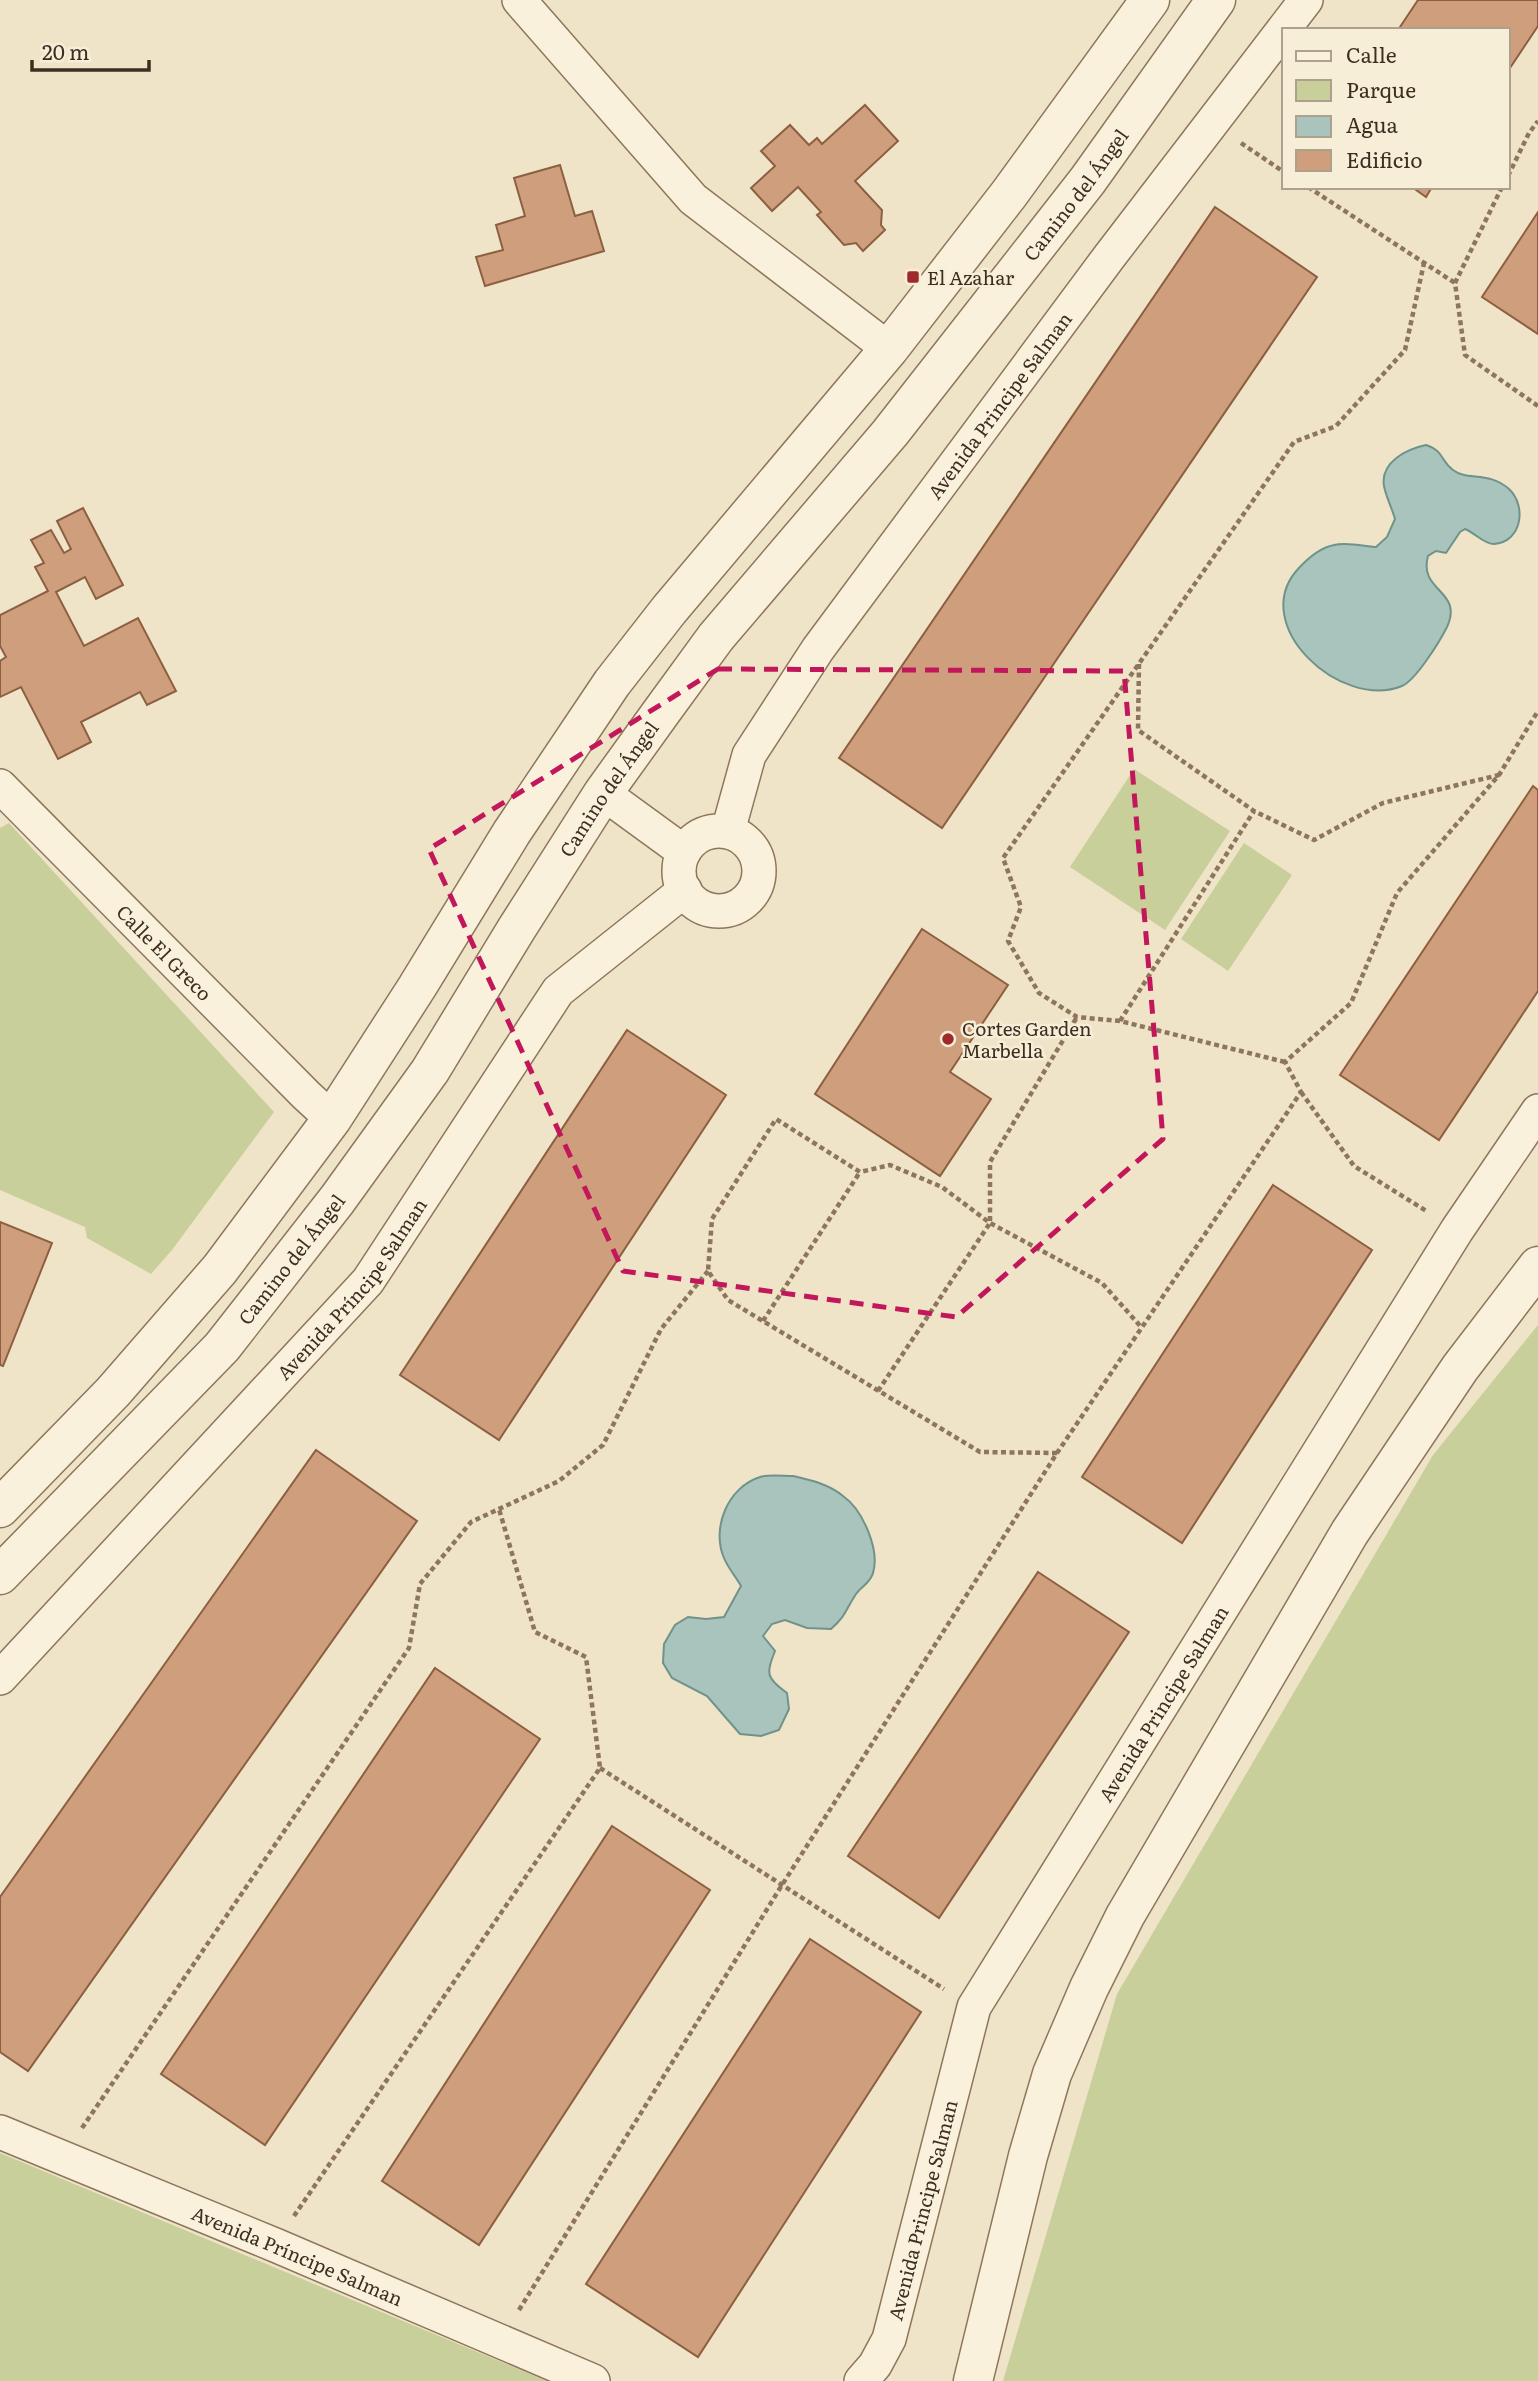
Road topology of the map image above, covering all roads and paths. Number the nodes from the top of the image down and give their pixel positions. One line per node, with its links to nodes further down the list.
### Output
1 (519, 0): 15 (street)
2 (1150, 0): 15 (street)
3 (1216, 0): 21 (street, Camino del Ángel)
4 (1306, 0): 5 (street, Avenida Principe Salman)
5 (1285, 28)
6 (1282, 31): 8 (street, Avenida Principe Salman)
7 (1538, 121): 10 (path)
8 (1211, 124): 9 (path); 23 (street, Avenida Principe Salman)
9 (1282, 171)
10 (1510, 172)
11 (1311, 189): 13 (path)
12 (1502, 189): 14 (path)
13 (1424, 263): 14 (path); 17 (path)
14 (1455, 283): 16 (path)
15 (889, 349): 31 (street)
16 (1538, 406)
17 (1139, 663): 22 (path); 26 (path)
18 (1538, 711): 19 (path)
19 (1499, 775): 22 (path); 28 (path)
20 (0, 786): 31 (street, Calle El Greco)
21 (603, 793): 24 (street); 43 (street, Camino del Ángel)
22 (1254, 811): 27 (path)
23 (728, 831): 24 (street); 25 (street)
24 (684, 852): 25 (street)
25 (685, 890): 44 (street, Avenida Príncipe Salman)
26 (1077, 1017): 27 (path); 33 (path)
27 (1120, 1021): 28 (path)
28 (1285, 1062): 29 (path)
29 (1301, 1092): 34 (path); 38 (path)
30 (1538, 1111): 34 (street, Avenida Principe Salman)
31 (332, 1119): 41 (street)
32 (859, 1172): 33 (path); 36 (path); 37 (path)
33 (990, 1223): 38 (path); 39 (path)
34 (1457, 1230): 47 (street, Avenida Principe Salman)
35 (1538, 1266): 54 (street)
36 (708, 1271): 37 (path); 42 (path)
37 (763, 1321): 39 (path)
38 (1142, 1328): 40 (path)
39 (878, 1391): 40 (path)
40 (1057, 1453): 46 (path)
41 (0, 1508)
42 (499, 1509): 45 (path); 49 (path)
43 (0, 1575)
44 (0, 1678)
45 (600, 1768): 46 (path); 50 (path)
46 (782, 1885): 47 (path); 51 (path)
47 (974, 2007): 53 (street, Avenida Principe Salman)
48 (0, 2133): 49 (street, Avenida Príncipe Salman)
49 (60, 2159): 50 (street, Avenida Príncipe Salman)
50 (275, 2245): 51 (street, Avenida Príncipe Salman)
51 (500, 2341): 52 (street, Avenida Príncipe Salman)
52 (593, 2381)
53 (861, 2381)
54 (973, 2381)

